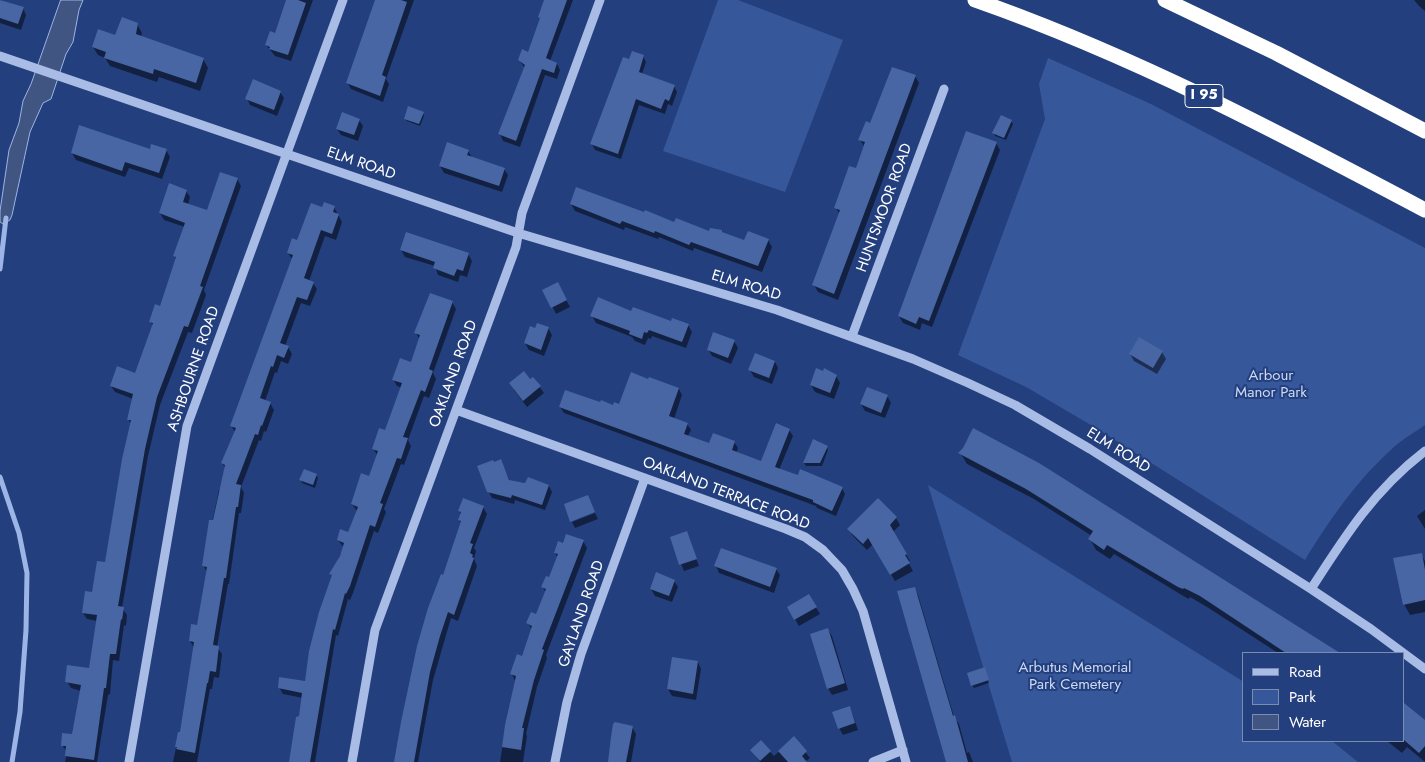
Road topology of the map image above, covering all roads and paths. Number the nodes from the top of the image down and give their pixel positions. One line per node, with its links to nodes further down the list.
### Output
1 (343, 0): 8 (street, ASHBOURNE ROAD)
2 (600, 0): 10 (street, OAKLAND ROAD)
3 (975, 0): 9 (highway, I 95)
4 (1165, 0): 7 (highway)
5 (0, 56): 8 (street, ELM ROAD)
6 (944, 89): 11 (street, HUNTSMOOR ROAD)
7 (1425, 131)
8 (286, 153): 10 (street, ELM ROAD); 20 (street, ASHBOURNE ROAD)
9 (1425, 210)
10 (518, 233): 11 (street, ELM ROAD); 12 (street, OAKLAND ROAD)
11 (852, 336): 15 (street, ELM ROAD)
12 (456, 410): 14 (street, OAKLAND TERRACE ROAD); 21 (street, OAKLAND ROAD)
13 (1425, 451): 15 (street)
14 (646, 478): 19 (street, OAKLAND TERRACE ROAD); 22 (street, GAYLAND ROAD)
15 (1311, 589): 16 (street, ELM ROAD)
16 (1402, 652)
17 (1405, 654): 18 (street, ELM ROAD)
18 (1425, 669)
19 (903, 750): 23 (street); 24 (street, OAKLAND TERRACE ROAD)
20 (129, 762)
21 (352, 762)
22 (555, 762)
23 (873, 762)
24 (906, 762)

